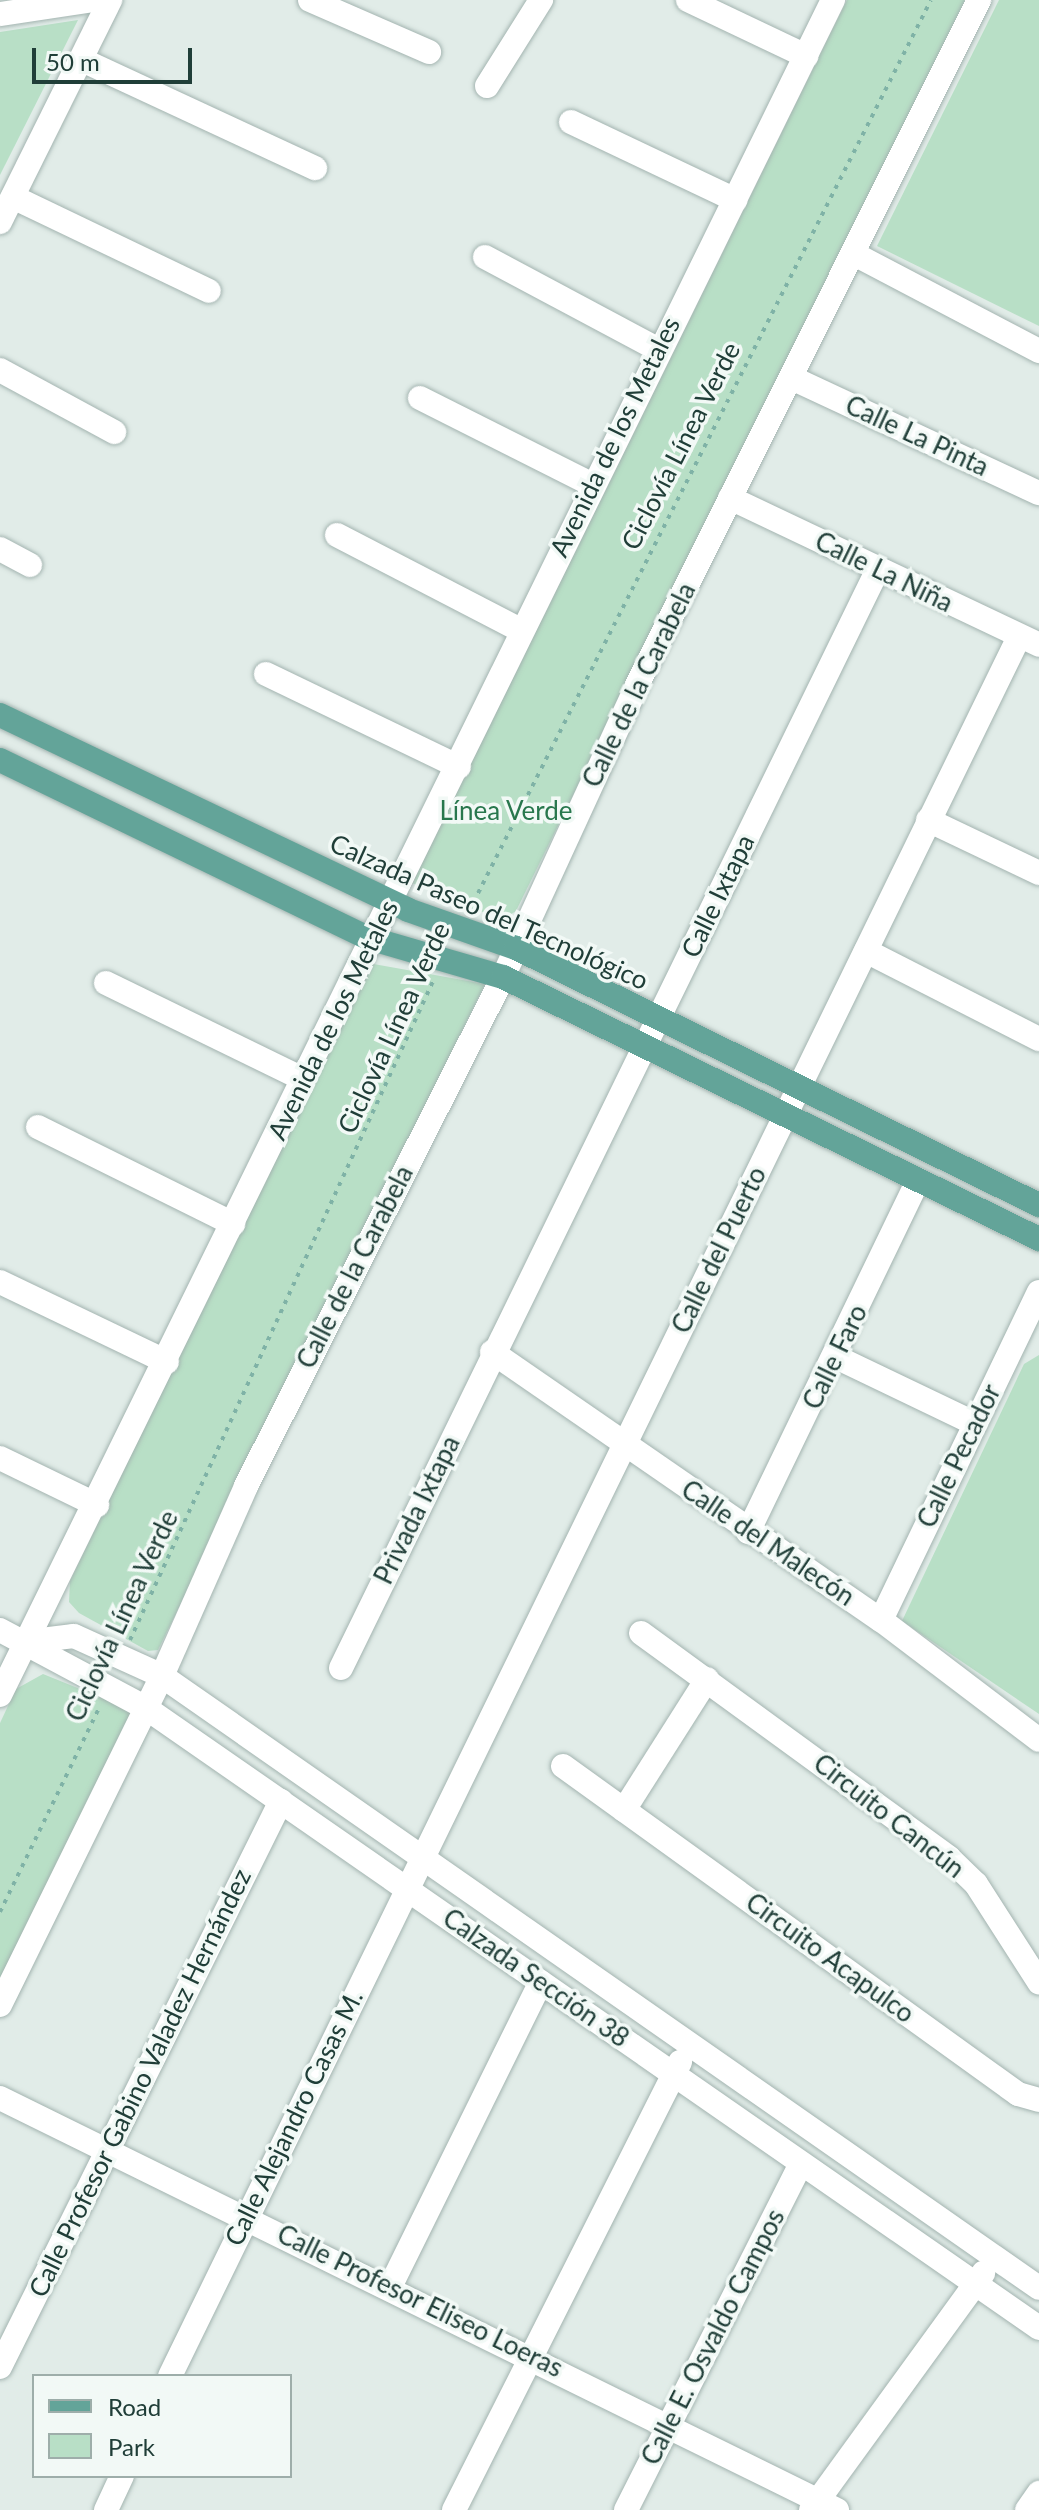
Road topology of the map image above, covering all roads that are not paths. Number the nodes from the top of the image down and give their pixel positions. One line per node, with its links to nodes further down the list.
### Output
1 (94, 0): 8 (street)
2 (110, 0): 11 (street)
3 (310, 0): 9 (street)
4 (541, 0): 12 (street)
5 (688, 0): 10 (street)
6 (833, 0): 10 (street, Avenida de los Metales)
7 (979, 0): 18 (street, Calle de la Carabela)
8 (0, 14)
9 (429, 52)
10 (806, 56): 16 (street, Avenida de los Metales)
11 (82, 60): 14 (street); 15 (street)
12 (487, 86)
13 (571, 122): 16 (street)
14 (315, 168)
15 (13, 197): 17 (street); 20 (street)
16 (735, 200): 21 (street, Avenida de los Metales)
17 (0, 222)
18 (856, 255): 22 (street); 24 (street, Calle de la Carabela)
19 (485, 257): 21 (street)
20 (209, 291)
21 (657, 349): 27 (street, Avenida de los Metales)
22 (1039, 351)
23 (0, 370): 26 (street)
24 (794, 379): 28 (street, Calle La Pinta); 29 (street, Calle de la Carabela)
25 (420, 398): 27 (street)
26 (114, 432)
27 (591, 484): 34 (street, Avenida de los Metales)
28 (1039, 493)
29 (730, 498): 33 (street, Calle La Niña); 46 (street, Calle de la Carabela)
30 (337, 535): 34 (street)
31 (0, 549): 32 (street)
32 (30, 565)
33 (878, 569): 35 (street, Calle La Niña); 50 (street, Calle Ixtapa)
34 (522, 631): 40 (street, Avenida de los Metales)
35 (1029, 642): 42 (street, Calle del Puerto)
36 (266, 674): 40 (street)
37 (0, 715): 39 (main road, Calzada Paseo del Tecnológico)
38 (0, 760): 41 (main road, Calzada Paseo del Tecnológico)
39 (95, 760): 41 (main road); 44 (main road, Calzada Paseo del Tecnológico)
40 (459, 767): 44 (street, Avenida de los Metales)
41 (77, 797): 45 (main road, Calzada Paseo del Tecnológico)
42 (928, 820): 43 (street); 47 (street, Calle del Puerto)
43 (1039, 873)
44 (392, 902): 45 (street, Avenida de los Metales); 46 (main road, Calzada Paseo del Tecnológico)
45 (369, 938): 48 (main road, Calzada Paseo del Tecnológico); 53 (street, Avenida de los Metales)
46 (516, 948): 48 (street, Calle de la Carabela); 50 (main road, Calzada Paseo del Tecnológico)
47 (866, 951): 51 (street); 54 (street, Calle del Puerto)
48 (503, 977): 52 (main road, Calzada Paseo del Tecnológico); 77 (street, Calle de la Carabela)
49 (106, 983): 53 (street)
50 (658, 1018): 52 (street, Calle Ixtapa); 54 (main road, Calzada Paseo del Tecnológico)
51 (1039, 1039)
52 (645, 1044): 55 (main road, Calzada Paseo del Tecnológico); 64 (street, Calle Ixtapa)
53 (303, 1079): 59 (street, Avenida de los Metales)
54 (798, 1088): 55 (street, Calle del Puerto); 58 (main road, Calzada Paseo del Tecnológico)
55 (785, 1113): 57 (main road, Calzada Paseo del Tecnológico); 68 (street, Calle del Puerto)
56 (38, 1127): 59 (street)
57 (918, 1180): 60 (main road, Calzada Paseo del Tecnológico); 65 (street, Calle Faro)
58 (1039, 1205)
59 (233, 1224): 66 (street, Avenida de los Metales)
60 (1039, 1239)
61 (0, 1282): 66 (street)
62 (1039, 1292): 63 (street, Calle Pecador)
63 (1029, 1330): 67 (street, Calle Pecador)
64 (492, 1352): 68 (street, Calle del Malecón); 76 (street, Privada Ixtapa)
65 (836, 1357): 67 (street); 71 (street, Calle Faro)
66 (167, 1362): 70 (street, Avenida de los Metales)
67 (974, 1423): 72 (street, Calle Pecador)
68 (625, 1444): 71 (street, Calle del Malecón); 85 (street, Calle del Puerto)
69 (0, 1458): 70 (street)
70 (97, 1505): 75 (street, Avenida de los Metales)
71 (748, 1532): 72 (street, Calle del Malecón)
72 (881, 1620): 81 (street, Calle del Malecón)
73 (0, 1630): 75 (street, Calzada Sección 38)
74 (641, 1633): 78 (street, Circuito Cancún)
75 (25, 1642): 77 (street, Calzada Sección 38); 79 (street, Avenida de los Metales); 80 (street, Calzada Sección 38)
76 (341, 1668)
77 (162, 1676): 80 (street, Calle de la Carabela); 85 (street, Calzada Sección 38)
78 (707, 1679): 84 (street); 88 (street, Circuito Cancún)
79 (0, 1695)
80 (146, 1708): 83 (street, Calzada Sección 38); 89 (street, Calle de la Carabela)
81 (1039, 1740)
82 (563, 1766): 84 (street, Circuito Acapulco)
83 (281, 1801): 86 (street, Calzada Sección 38); 94 (street, Calle Profesor Gabino Valadez Hernández)
84 (624, 1810): 93 (street, Circuito Acapulco)
85 (418, 1860): 86 (street, Calle Alejandro Casas M.); 90 (street, Calzada Sección 38)
86 (406, 1887): 87 (street, Calzada Sección 38); 96 (street, Calle Alejandro Casas M.)
87 (541, 1982): 91 (street, Calzada Sección 38); 99 (street)
88 (1039, 1982)
89 (0, 2005)
90 (690, 2046): 91 (street); 97 (street, Calzada Sección 38)
91 (673, 2073): 95 (street, Calzada Sección 38); 102 (street)
92 (0, 2098): 94 (street, Calle Profesor Eliseo Loeras)
93 (1039, 2100)
94 (103, 2149): 96 (street, Calle Profesor Eliseo Loeras); 103 (street, Calle Profesor Gabino Valadez Hernández)
95 (801, 2164): 98 (street, Calzada Sección 38); 105 (street, Calle E. Osvaldo Campos)
96 (246, 2218): 99 (street, Calle Profesor Eliseo Loeras); 104 (street, Calle Alejandro Casas M.)
97 (995, 2256): 98 (street); 100 (street, Calzada Sección 38)
98 (976, 2283): 101 (street, Calzada Sección 38); 108 (street)
99 (390, 2287): 102 (street, Calle Profesor Eliseo Loeras)
100 (1039, 2288)
101 (1039, 2328)
102 (532, 2355): 105 (street, Calle Profesor Eliseo Loeras); 110 (street)
103 (0, 2367)
104 (171, 2374)
105 (669, 2421): 108 (street, Calle Profesor Eliseo Loeras); 111 (street, Calle E. Osvaldo Campos)
106 (121, 2478): 109 (street)
107 (1039, 2493): 112 (street)
108 (822, 2506)
109 (106, 2510)
110 (454, 2510)
111 (626, 2510)
112 (1027, 2510)

